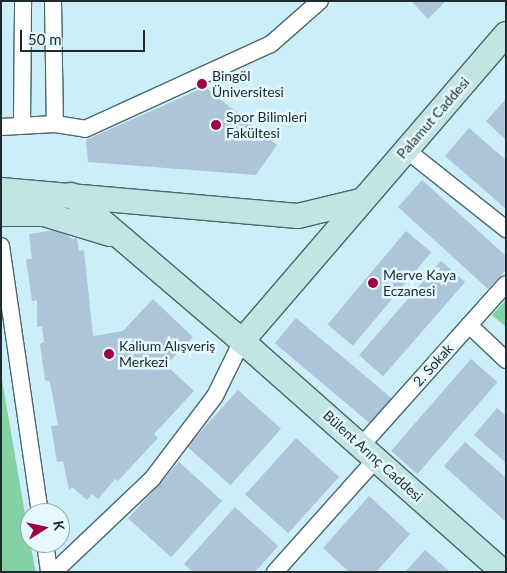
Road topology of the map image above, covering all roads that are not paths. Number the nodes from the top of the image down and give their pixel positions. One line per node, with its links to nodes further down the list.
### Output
1 (22, 1): 5 (street)
2 (53, 1): 6 (street)
3 (320, 1): 6 (street)
4 (506, 34): 8 (street, Palamut Caddesi)
5 (22, 124): 6 (street); 7 (street)
6 (55, 124)
7 (1, 127)
8 (405, 149): 11 (street, Palamut Caddesi); 13 (street)
9 (1, 190): 10 (street)
10 (71, 195): 11 (street); 14 (street, Bülent Arınç Caddesi)
11 (360, 201): 18 (street, Palamut Caddesi)
12 (1, 214): 14 (street)
13 (506, 230)
14 (119, 236): 18 (street, Bülent Arınç Caddesi)
15 (1, 246): 21 (street)
16 (506, 284): 17 (street, 2. Sokak)
17 (469, 325): 19 (street); 20 (street, 2. Sokak)
18 (242, 341): 20 (street, Bülent Arınç Caddesi); 25 (street)
19 (506, 360)
20 (369, 453): 23 (street, Bülent Arınç Caddesi); 26 (street, 2. Sokak)
21 (39, 503)
22 (46, 553): 24 (street)
23 (501, 571)
24 (49, 572)
25 (54, 572)
26 (275, 572)

